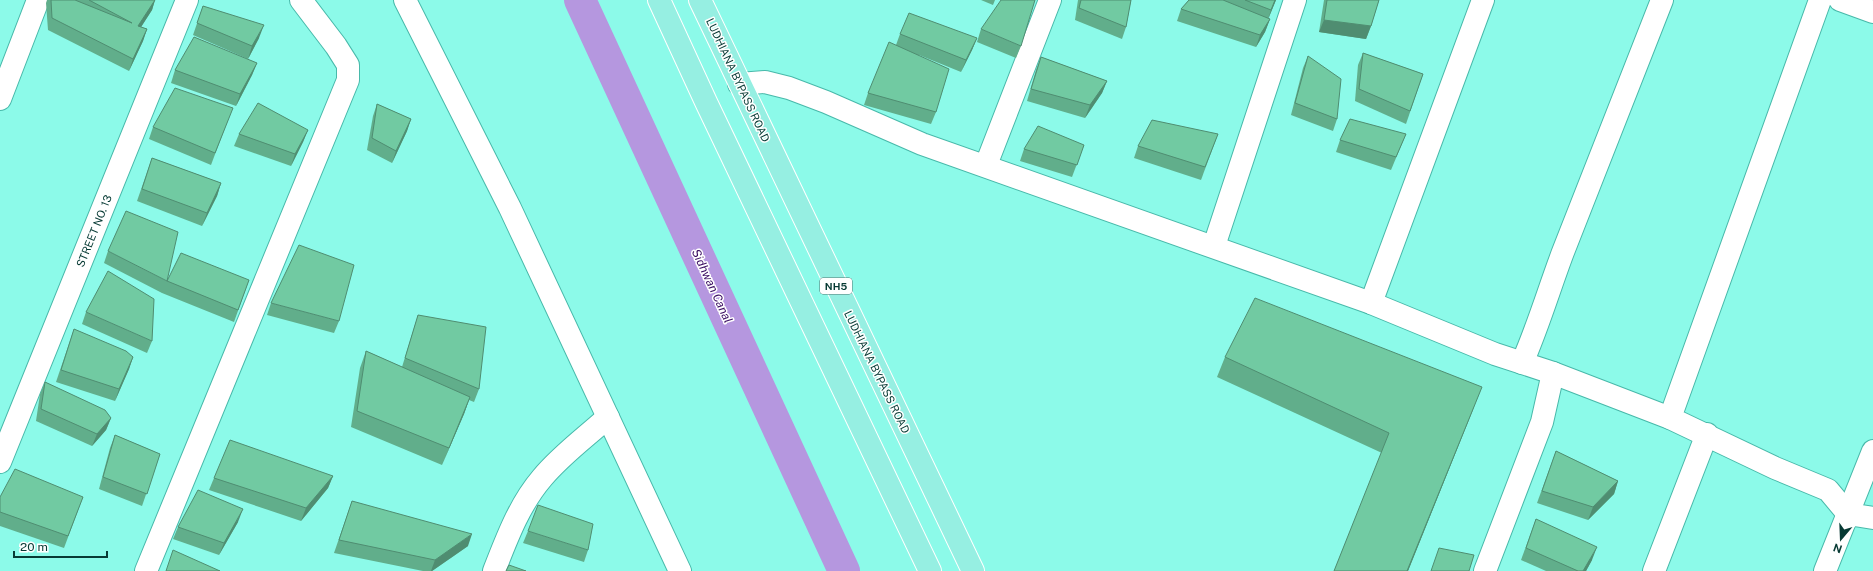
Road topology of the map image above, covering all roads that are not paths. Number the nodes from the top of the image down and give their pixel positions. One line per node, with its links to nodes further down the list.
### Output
1 (38, 0): 15 (street)
2 (187, 0): 25 (street, STREET NO. 13)
3 (301, 0): 28 (street)
4 (405, 0): 21 (street)
5 (659, 0): 31 (highway)
6 (700, 0): 14 (highway, LUDHIANA BYPASS ROAD / NH5)
7 (1050, 0): 16 (street)
8 (1295, 0): 17 (street)
9 (1483, 0): 18 (street)
10 (1662, 0): 19 (street)
11 (1820, 0): 22 (street)
12 (1840, 0): 13 (street)
13 (1873, 12)
14 (740, 84): 16 (street); 32 (highway, LUDHIANA BYPASS ROAD / NH5)
15 (0, 99)
16 (986, 165): 17 (street)
17 (1214, 246): 18 (street)
18 (1371, 303): 19 (street)
19 (1522, 363): 20 (street)
20 (1553, 373): 22 (street); 33 (street)
21 (608, 417): 29 (street); 30 (street)
22 (1670, 418): 23 (street)
23 (1707, 434): 26 (street); 34 (street)
24 (1873, 451): 26 (street)
25 (0, 462)
26 (1848, 514): 27 (street); 35 (street)
27 (1873, 518)
28 (146, 571)
29 (494, 571)
30 (680, 571)
31 (930, 571)
32 (973, 571)
33 (1485, 571)
34 (1654, 571)
35 (1825, 571)

